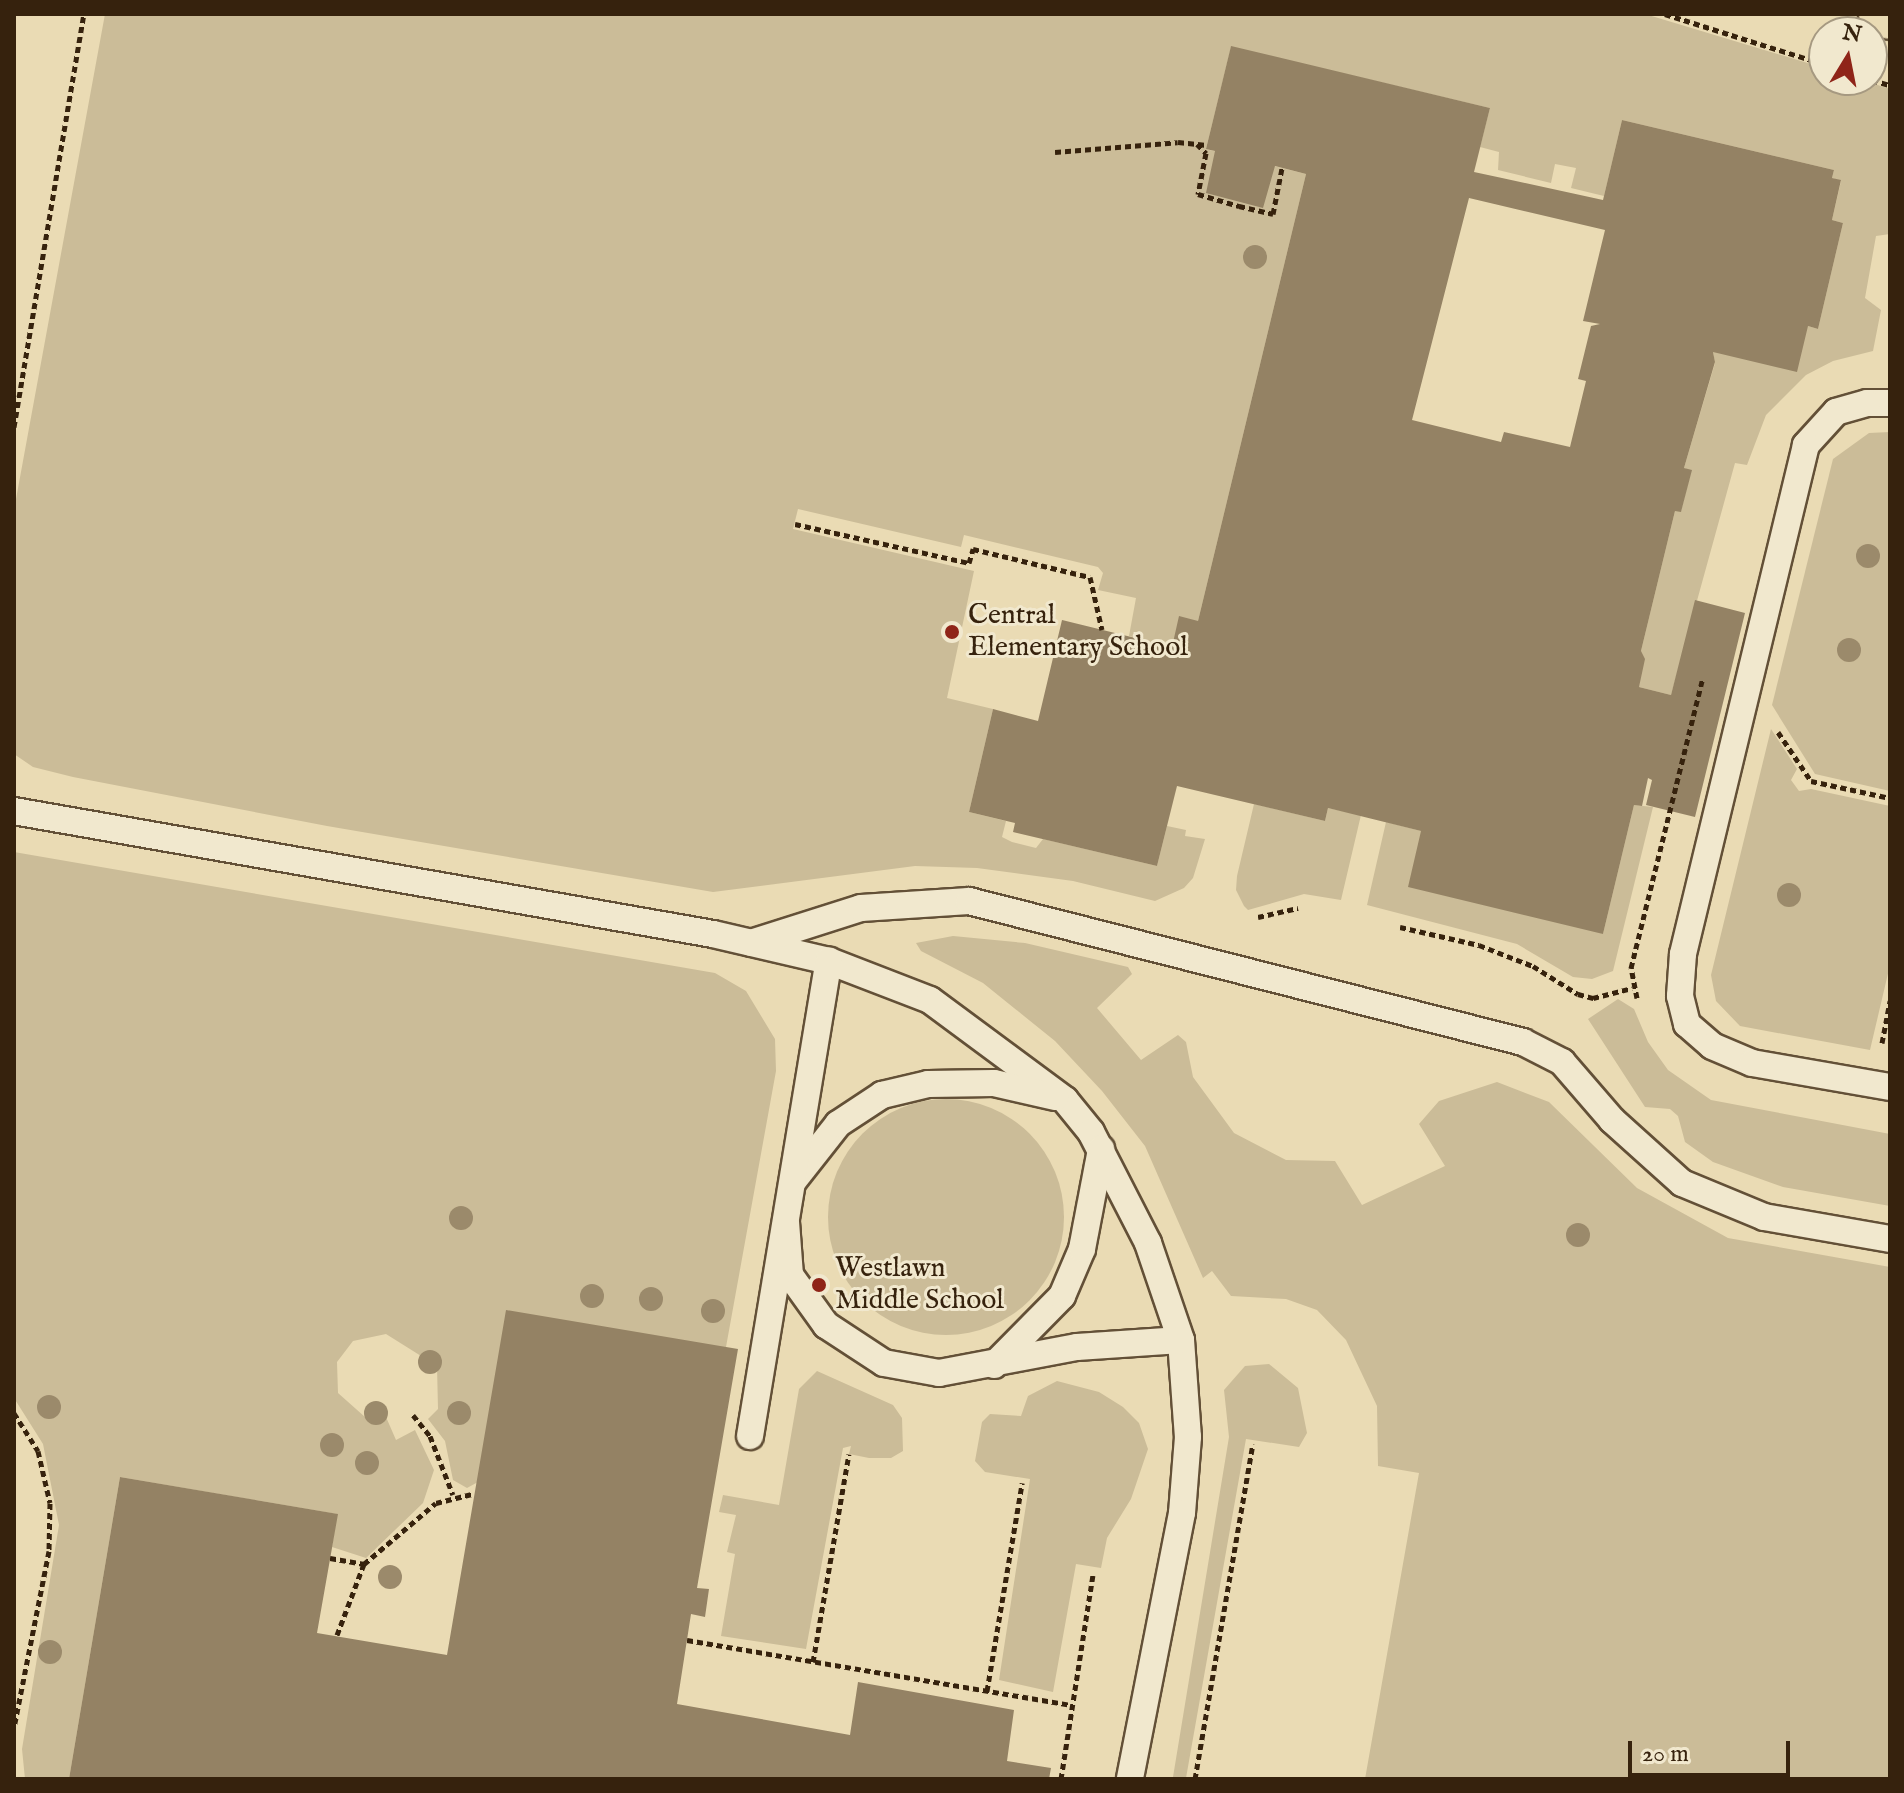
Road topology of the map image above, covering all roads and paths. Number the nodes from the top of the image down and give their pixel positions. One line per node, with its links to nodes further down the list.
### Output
1 (84, 14): 11 (path)
2 (1665, 14): 5 (path)
3 (1881, 14): 4 (main road)
4 (1890, 17)
5 (1808, 59)
6 (1197, 144): 7 (path); 8 (path); 9 (path)
7 (1207, 145)
8 (1055, 152)
9 (1282, 168)
10 (1890, 403): 15 (lane)
11 (14, 427)
12 (795, 524): 13 (path)
13 (1102, 630)
14 (1697, 704): 15 (path)
15 (1740, 713): 16 (path); 24 (lane)
16 (1890, 798)
17 (14, 811): 21 (lane)
18 (1298, 908): 19 (path)
19 (1258, 917)
20 (1400, 927): 23 (path)
21 (751, 943): 22 (lane); 29 (lane)
22 (829, 961): 25 (lane); 27 (lane)
23 (1632, 988)
24 (1890, 1087)
25 (1065, 1100): 26 (lane); 27 (lane)
26 (1101, 1149): 30 (lane); 31 (lane)
27 (792, 1183): 28 (lane)
28 (786, 1222): 31 (lane); 34 (lane)
29 (1890, 1239)
30 (1181, 1340): 31 (lane); 50 (lane)
31 (994, 1365)
32 (14, 1413): 48 (path)
33 (413, 1415): 39 (path)
34 (750, 1436)
35 (1253, 1444): 51 (path)
36 (849, 1454): 45 (path)
37 (1022, 1483): 46 (path)
38 (472, 1494): 39 (path)
39 (453, 1496): 41 (path)
40 (330, 1558): 41 (path)
41 (364, 1564): 43 (path)
42 (1093, 1575): 47 (path)
43 (337, 1635)
44 (687, 1640): 45 (path)
45 (813, 1662): 46 (path)
46 (987, 1691): 47 (path)
47 (1071, 1705): 49 (path)
48 (14, 1727)
49 (1061, 1779)
50 (1130, 1779)
51 (1195, 1779)

